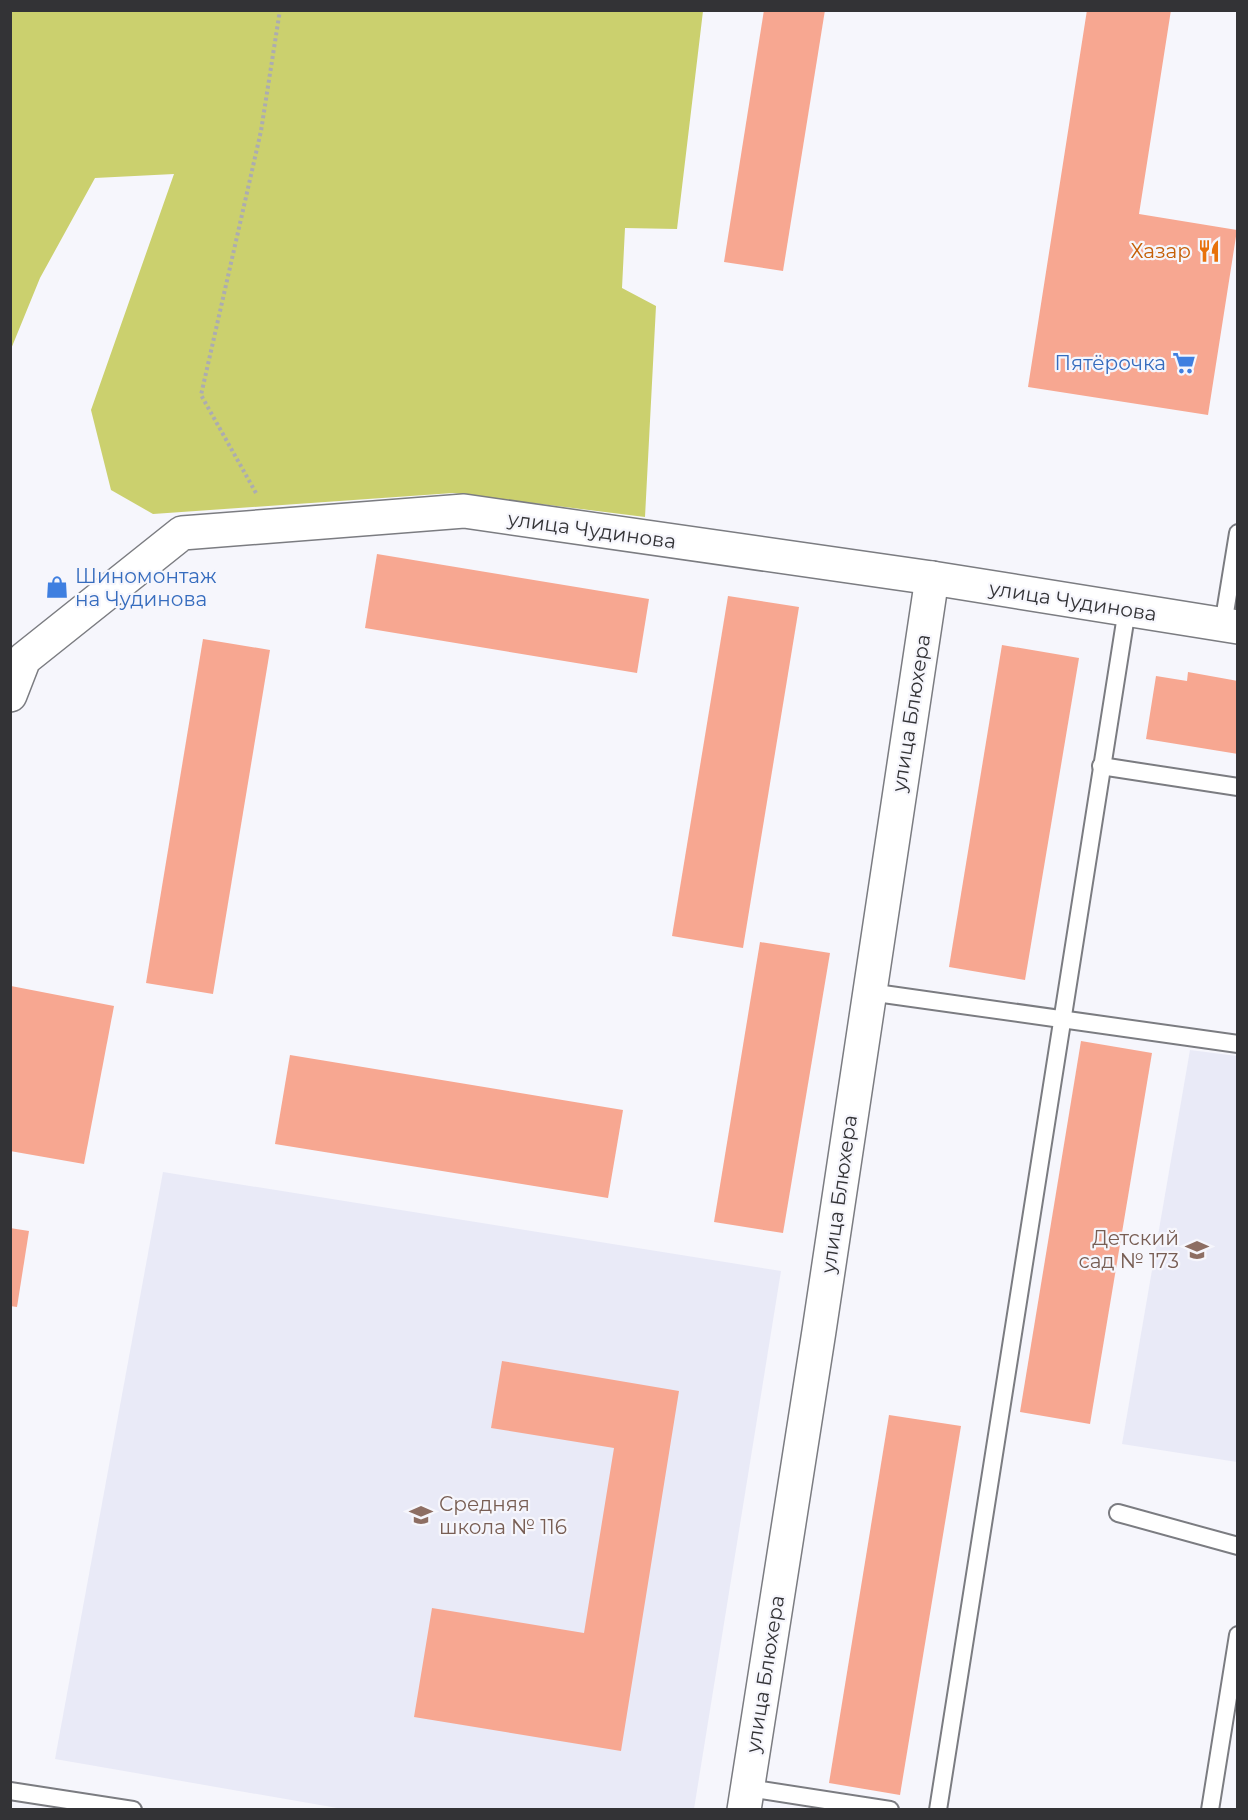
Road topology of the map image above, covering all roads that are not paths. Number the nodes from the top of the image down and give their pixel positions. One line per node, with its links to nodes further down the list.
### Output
1 (1238, 533): 4 (lane)
2 (932, 578): 3 (street, улица Чудинова); 5 (street, улица Чудинова); 8 (street, улица Блюхера)
3 (1126, 609): 4 (street, улица Чудинова); 6 (lane)
4 (1230, 626)
5 (10, 695)
6 (1101, 766): 7 (lane); 9 (lane)
7 (1238, 787)
8 (869, 992): 9 (lane); 15 (street, улица Блюхера)
9 (1062, 1019): 10 (lane); 18 (lane)
10 (1238, 1044)
11 (1118, 1512): 12 (lane)
12 (1238, 1546)
13 (1238, 1635): 19 (lane)
14 (10, 1791): 16 (lane)
15 (746, 1799): 17 (lane)
16 (133, 1809)
17 (890, 1809)
18 (938, 1809)
19 (1210, 1809)

